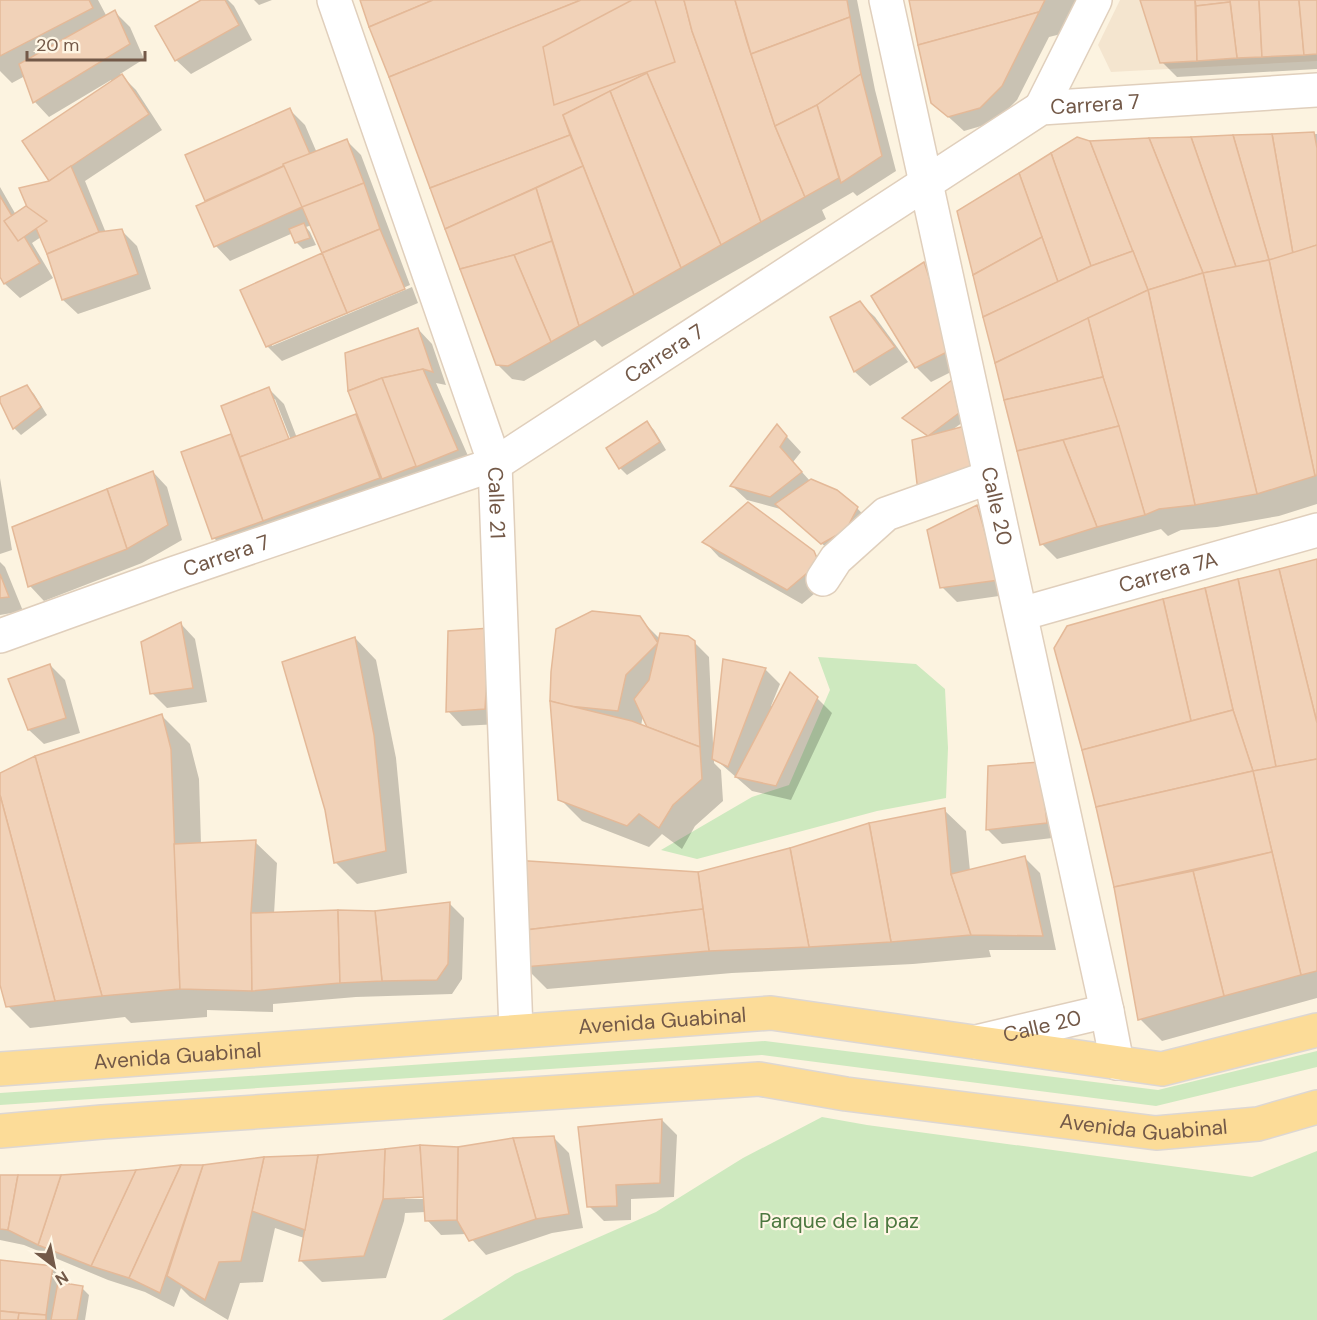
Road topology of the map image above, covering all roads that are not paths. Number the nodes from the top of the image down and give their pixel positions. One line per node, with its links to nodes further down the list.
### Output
1 (334, 0): 7 (street, Calle 21)
2 (886, 0): 6 (street, Calle 20)
3 (1095, 0): 5 (street)
4 (1317, 90): 5 (street, Carrera 7)
5 (1041, 108): 6 (street, Carrera 7)
6 (926, 184): 7 (street, Carrera 7); 8 (street, Calle 20)
7 (495, 464): 12 (street, Carrera 7); 15 (street, Calle 21)
8 (990, 477): 10 (street); 11 (street, Calle 20)
9 (1317, 530): 11 (street, Carrera 7A)
10 (823, 579)
11 (1020, 614): 13 (street, Calle 20)
12 (0, 636)
13 (1107, 1011): 16 (street, Calle 20); 17 (street, Calle 20)
14 (1317, 1030): 17 (main road, Avenida Guabinal)
15 (516, 1031): 16 (main road, Avenida Guabinal); 18 (main road, Avenida Guabinal)
16 (976, 1042): 17 (main road, Avenida Guabinal)
17 (1117, 1064)
18 (0, 1069)
19 (1317, 1107): 20 (main road, Avenida Guabinal)
20 (0, 1131)

